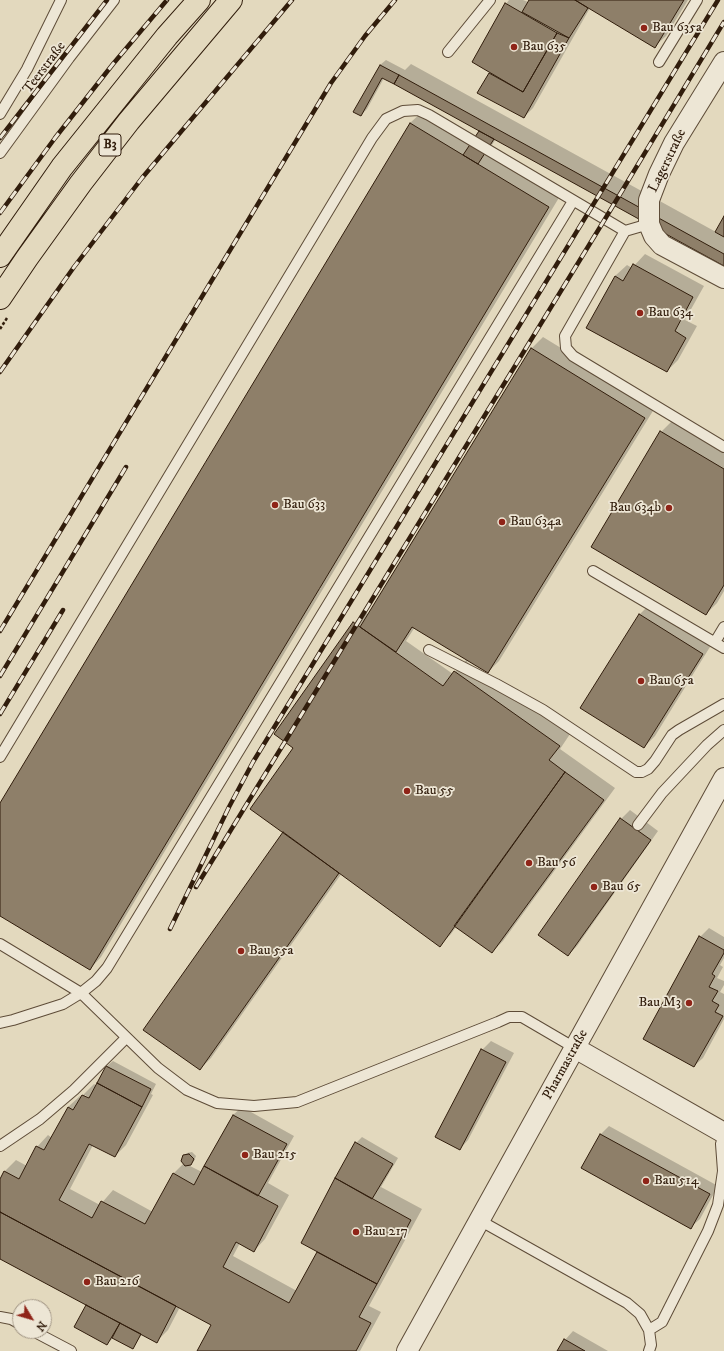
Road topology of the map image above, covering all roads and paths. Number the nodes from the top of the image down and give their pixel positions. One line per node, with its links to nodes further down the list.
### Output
1 (61, 0): 10 (lane)
2 (114, 0): 11 (lane, Teerstraße)
3 (199, 0): 15 (main road, B3)
4 (231, 0): 17 (main road, B3)
5 (490, 0): 7 (lane)
6 (697, 0): 8 (lane)
7 (448, 52)
8 (660, 62)
9 (724, 62): 13 (street, Lagerstraße)
10 (0, 114)
11 (0, 153)
12 (574, 201): 14 (lane); 25 (lane); 29 (lane)
13 (649, 224): 14 (lane); 16 (street, Lagerstraße)
14 (625, 231): 18 (lane)
15 (0, 256)
16 (724, 278)
17 (0, 298)
18 (724, 447)
19 (593, 571): 21 (lane)
20 (724, 628): 21 (lane)
21 (720, 645)
22 (429, 650): 23 (lane)
23 (724, 704)
24 (724, 730): 27 (lane)
25 (0, 758)
26 (724, 778): 32 (street, Pharmastraße)
27 (638, 825)
28 (0, 944): 29 (lane)
29 (80, 993): 30 (lane); 31 (lane)
30 (0, 1023)
31 (126, 1038): 32 (lane); 34 (lane)
32 (575, 1048): 33 (street); 35 (street, Pharmastraße)
33 (724, 1133): 38 (lane)
34 (0, 1146)
35 (479, 1220): 38 (lane); 41 (street, Pharmastraße)
36 (0, 1317): 37 (lane)
37 (12, 1320)
38 (649, 1330): 42 (lane)
39 (48, 1339): 40 (lane)
40 (70, 1351)
41 (407, 1351)
42 (649, 1351)

